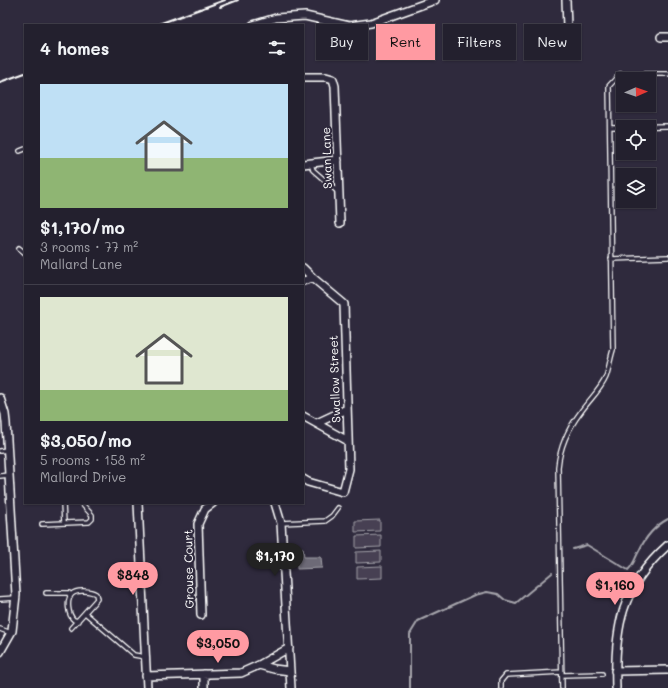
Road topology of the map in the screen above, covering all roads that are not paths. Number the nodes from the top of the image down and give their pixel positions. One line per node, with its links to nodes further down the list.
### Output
1 (435, 0): 3 (street)
2 (566, 0): 4 (street)
3 (256, 24)
4 (567, 24)
5 (668, 74): 8 (lane)
6 (304, 77): 11 (street, Swan Lane)
7 (668, 126): 8 (lane)
8 (610, 127): 19 (lane)
9 (24, 149): 10 (lane)
10 (20, 151)
11 (338, 160): 12 (street); 14 (street, Swan Lane)
12 (311, 163): 13 (street); 14 (lane)
13 (304, 164)
14 (339, 193): 15 (street, Swan Lane)
15 (340, 223)
16 (19, 248): 17 (lane)
17 (24, 252)
18 (668, 257): 19 (lane)
19 (611, 259): 59 (lane)
20 (304, 269): 21 (street, Swallow Street)
21 (313, 278): 22 (street); 24 (street, Swallow Street)
22 (304, 282)
23 (0, 398): 28 (street)
24 (347, 409): 26 (street); 27 (street, Swallow Street)
25 (304, 417): 26 (street)
26 (317, 424): 27 (street)
27 (348, 441): 31 (street, Swallow Street)
28 (4, 450): 29 (street)
29 (9, 475): 30 (lane); 43 (street)
30 (0, 476)
31 (304, 480)
32 (64, 504): 38 (lane)
33 (82, 504): 38 (lane)
34 (138, 504): 54 (street)
35 (212, 504): 47 (street, Grouse Court)
36 (275, 504): 39 (street)
37 (338, 508): 39 (lane)
38 (64, 523): 40 (lane)
39 (281, 523): 52 (street)
40 (42, 524)
41 (668, 545): 58 (street)
42 (46, 593): 45 (lane)
43 (16, 598): 44 (lane); 51 (street)
44 (0, 599)
45 (70, 599): 46 (lane); 48 (lane)
46 (85, 613): 48 (lane); 54 (lane)
47 (201, 615)
48 (78, 621): 50 (lane)
49 (0, 628): 51 (lane)
50 (71, 628)
51 (11, 633): 53 (street)
52 (289, 648): 55 (street); 57 (street)
53 (0, 652)
54 (145, 657): 62 (street)
55 (259, 665): 57 (street); 60 (street)
56 (668, 670): 58 (street)
57 (290, 671): 65 (street)
58 (615, 671): 68 (street)
59 (562, 673): 61 (lane); 66 (lane); 67 (lane)
60 (204, 674): 62 (street); 64 (street)
61 (602, 674)
62 (146, 676): 63 (street)
63 (147, 688)
64 (204, 688)
65 (291, 688)
66 (501, 688)
67 (562, 688)
68 (616, 688)

